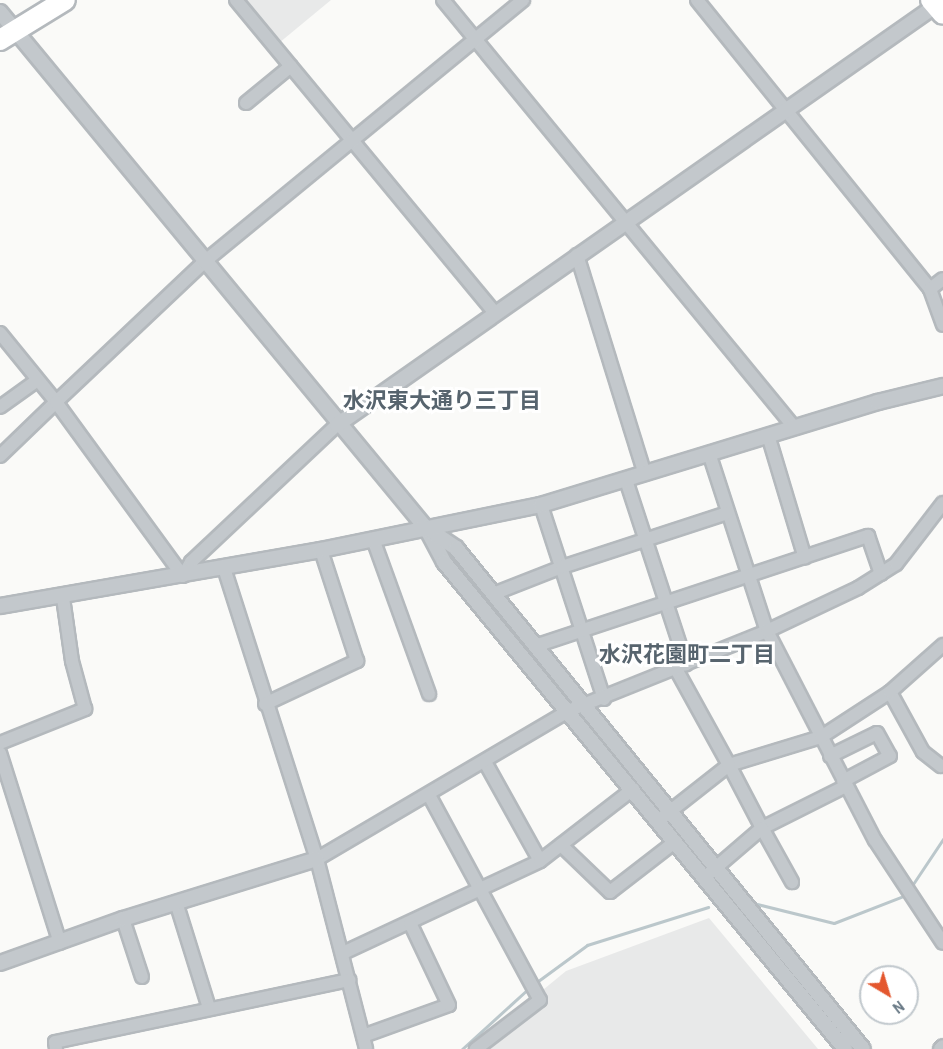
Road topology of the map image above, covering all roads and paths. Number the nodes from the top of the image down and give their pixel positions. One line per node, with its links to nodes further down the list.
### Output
1 (65, 0): 8 (highway)
2 (236, 0): 10 (street)
3 (443, 0): 9 (street)
4 (524, 0): 9 (street)
5 (697, 0): 12 (street)
6 (938, 5): 12 (street)
7 (0, 12): 8 (street)
8 (7, 35): 16 (street)
9 (476, 39): 13 (street); 14 (street)
10 (291, 66): 11 (street); 13 (street)
11 (246, 103)
12 (787, 110): 14 (street); 18 (street)
13 (354, 140): 16 (street); 19 (street)
14 (626, 222): 15 (street); 27 (street)
15 (577, 255): 19 (street); 31 (street)
16 (204, 262): 24 (street); 26 (street)
17 (943, 279): 18 (street)
18 (930, 289): 20 (street)
19 (495, 313): 26 (street)
20 (943, 326)
21 (0, 333): 22 (street)
22 (36, 381): 24 (street); 25 (street)
23 (943, 386): 27 (street)
24 (56, 402): 30 (street); 44 (street)
25 (0, 407)
26 (337, 425): 36 (street); 44 (street)
27 (794, 428): 28 (street)
28 (768, 435): 29 (street); 40 (street)
29 (709, 453): 31 (street); 35 (street)
30 (0, 456)
31 (645, 474): 32 (street)
32 (626, 480): 34 (street); 38 (street)
33 (943, 503): 43 (street)
34 (541, 505): 36 (street); 41 (street)
35 (727, 513): 38 (street); 45 (street)
36 (426, 528): 37 (street); 46 (street); 60 (street)
37 (373, 539): 39 (street); 56 (street)
38 (645, 540): 41 (street); 48 (street)
39 (321, 550): 42 (street); 58 (street)
40 (805, 558): 43 (street); 45 (street)
41 (562, 567): 46 (street); 50 (street)
42 (224, 568): 44 (street); 58 (street)
43 (881, 574): 51 (street)
44 (183, 576): 47 (street)
45 (749, 578): 48 (street); 51 (street)
46 (493, 594): 53 (street)
47 (63, 598): 49 (street); 62 (street)
48 (665, 604): 50 (street); 54 (street)
49 (0, 606)
50 (583, 632): 53 (street); 57 (street)
51 (767, 632): 54 (street); 61 (street)
52 (943, 645): 55 (street)
53 (535, 646): 59 (street)
54 (680, 666): 57 (street); 66 (street)
55 (890, 692): 61 (street); 67 (street)
56 (429, 694)
57 (604, 699): 59 (street)
58 (265, 704): 75 (street)
59 (584, 706): 60 (street); 71 (street)
60 (568, 711): 65 (street); 69 (street)
61 (821, 737): 64 (street); 66 (street)
62 (0, 743)
63 (0, 753): 84 (street)
64 (830, 756): 68 (street); 68 (street)
65 (485, 762): 70 (street); 76 (street)
66 (729, 765): 71 (street); 72 (street)
67 (941, 766)
68 (844, 783): 72 (street); 83 (street)
69 (633, 789): 71 (street); 74 (street)
70 (429, 795): 75 (street); 79 (street)
71 (664, 816): 73 (street); 77 (street)
72 (762, 828): 77 (street); 78 (street)
73 (676, 841): 74 (street); 77 (street)
74 (561, 845): 76 (street)
75 (317, 859): 80 (street); 85 (street)
76 (540, 861): 79 (street)
77 (710, 872): 93 (street); 94 (street)
78 (792, 882)
79 (481, 891): 82 (street); 92 (street)
80 (176, 902): 81 (street); 89 (street)
81 (123, 919): 84 (street); 87 (street)
82 (410, 923): 85 (street); 90 (street)
83 (941, 935)
84 (60, 943): 86 (street)
85 (344, 953): 88 (street)
86 (0, 963)
87 (142, 977)
88 (350, 980): 89 (street); 90 (street)
89 (209, 1008): 91 (street)
90 (364, 1043)
91 (56, 1049)
92 (476, 1049)
93 (845, 1049)
94 (863, 1049)

